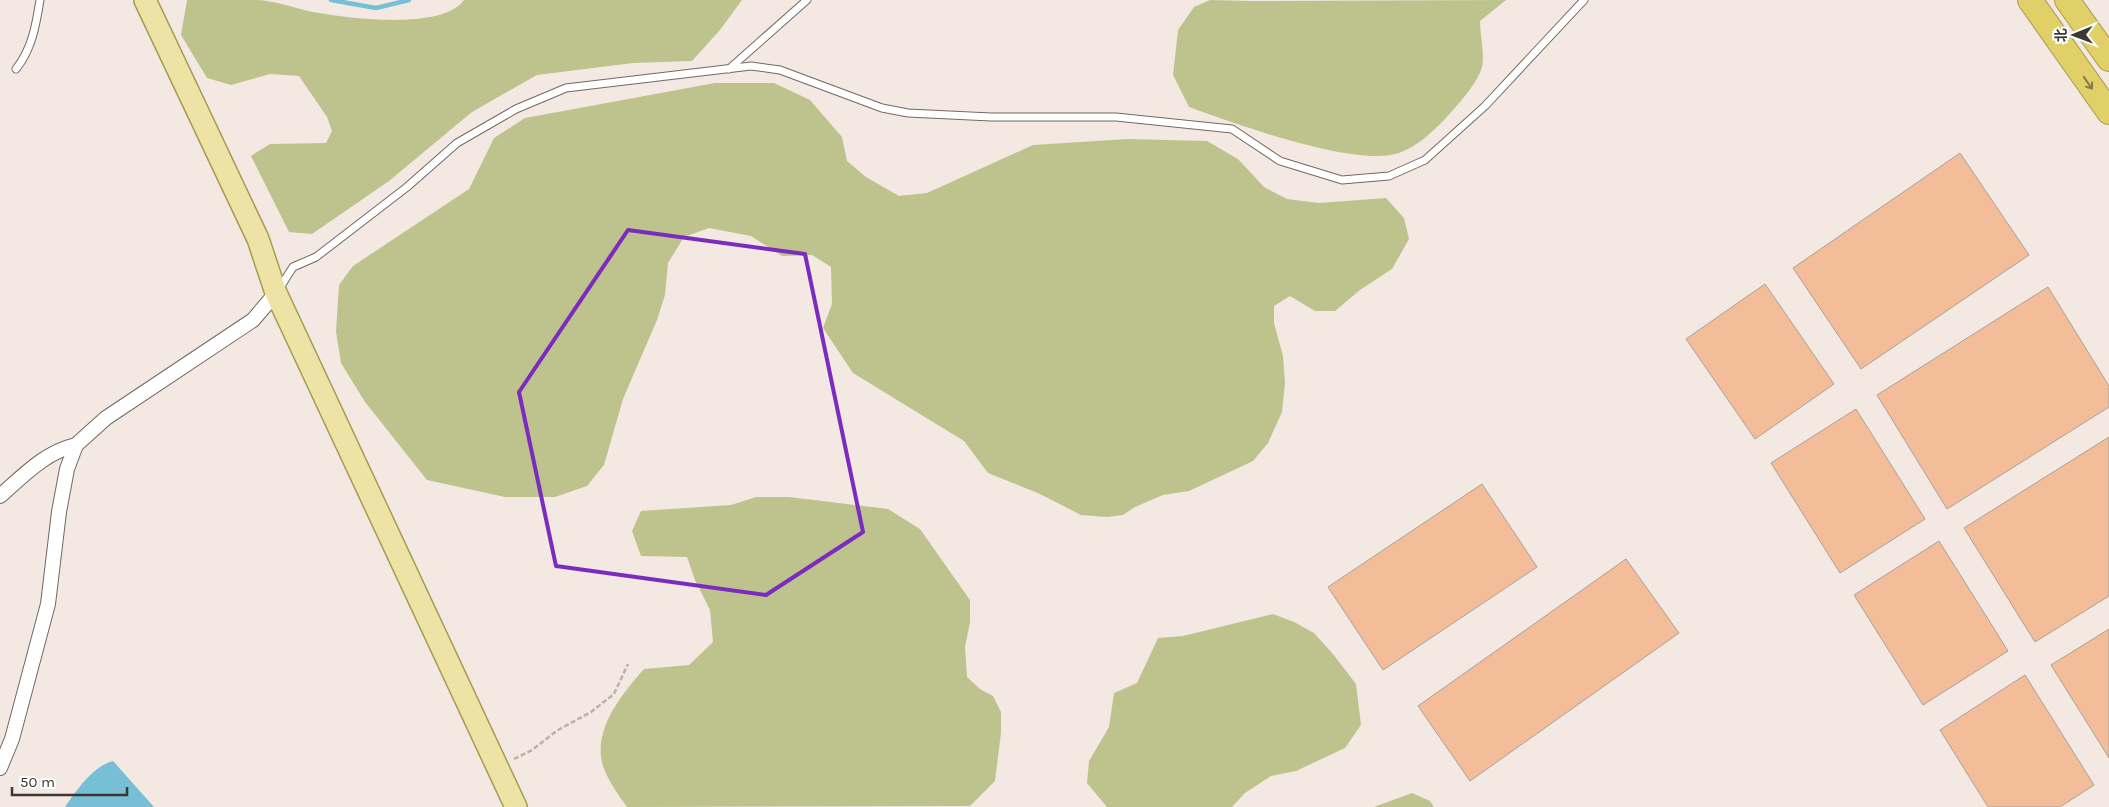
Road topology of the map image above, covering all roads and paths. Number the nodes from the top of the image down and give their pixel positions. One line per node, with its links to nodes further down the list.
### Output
1 (40, 0): 8 (lane)
2 (145, 0): 11 (main road)
3 (806, 0): 9 (lane)
4 (1584, 0): 9 (lane)
5 (2030, 0): 10 (highway, one-way to 10)
6 (2067, 0): 7 (highway)
7 (2109, 59)
8 (16, 69)
9 (729, 69): 11 (lane)
10 (2109, 112)
11 (276, 293): 12 (street); 15 (main road)
12 (76, 445): 13 (street); 16 (street)
13 (0, 496)
14 (628, 664): 15 (path)
15 (496, 765): 17 (main road)
16 (0, 768)
17 (516, 807)

